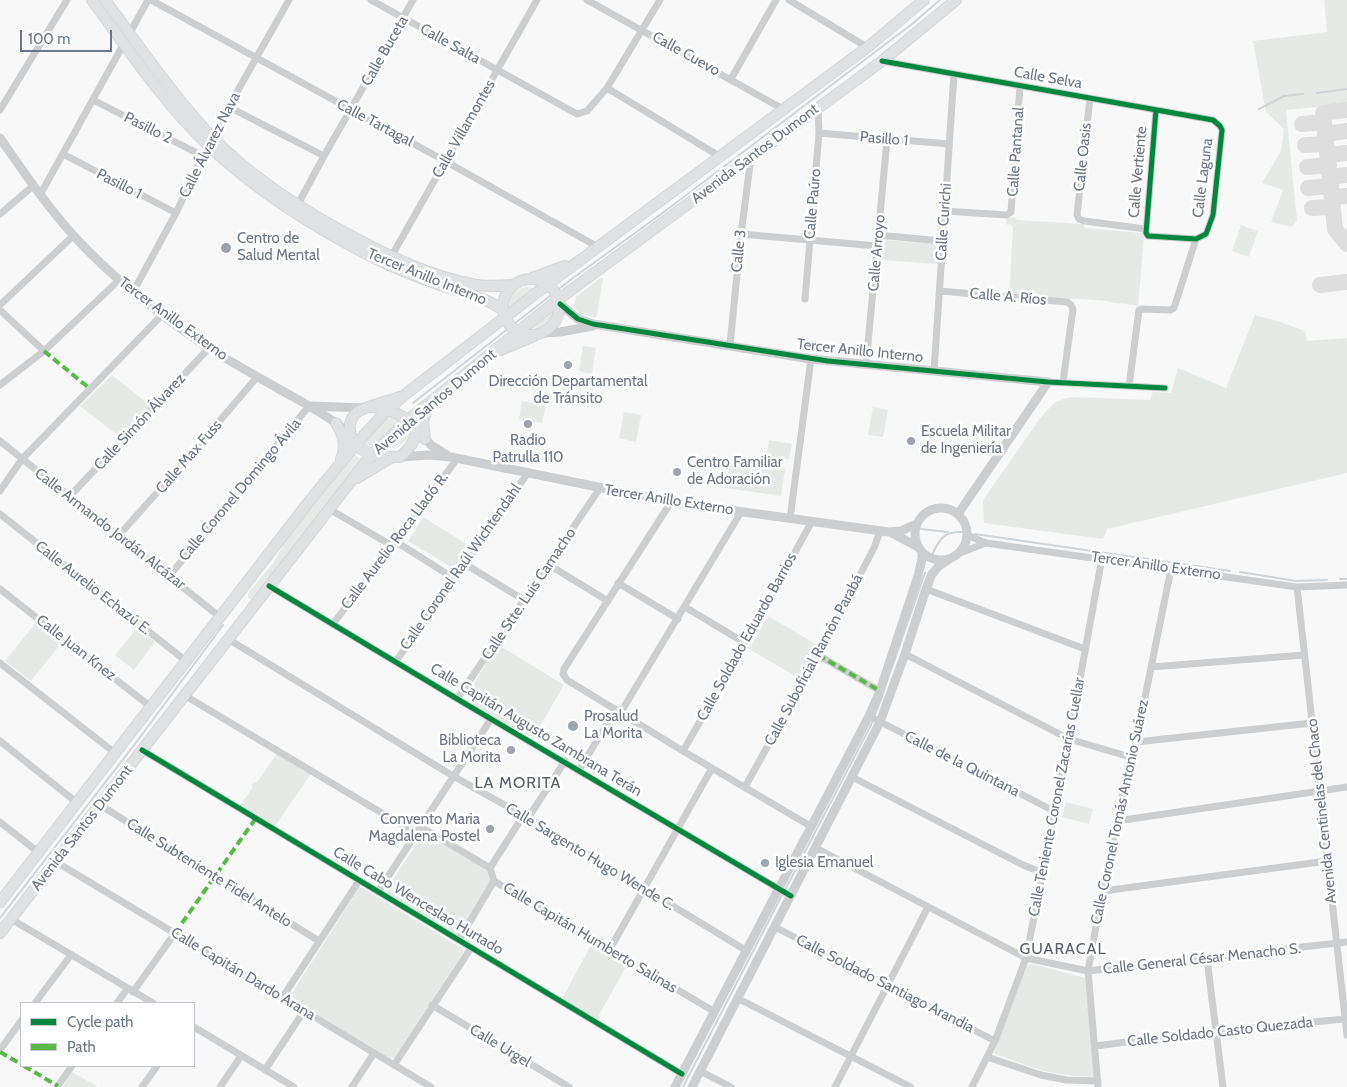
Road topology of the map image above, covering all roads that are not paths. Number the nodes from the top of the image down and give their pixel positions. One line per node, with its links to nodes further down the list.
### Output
1 (67, 0): 35 (street)
2 (92, 0): 16 (main road, Tercer Anillo Interno)
3 (105, 0): 16 (main road, Tercer Anillo Interno)
4 (150, 0): 18 (street); 22 (street, Calle Tartagal)
5 (289, 0): 22 (street, Calle Álvarez Nava)
6 (371, 0): 15 (street, Calle Salta)
7 (413, 0): 15 (street, Calle Buceta)
8 (537, 0): 24 (street, Calle Villamontes)
9 (587, 0): 17 (street, Calle Cuevo)
10 (660, 0): 17 (street)
11 (776, 0): 26 (street)
12 (789, 0): 20 (street)
13 (924, 0): 20 (main road, Avenida Santos Dumont)
14 (956, 0): 23 (main road, Avenida Santos Dumont)
15 (403, 18): 24 (street, Calle Salta); 36 (street, Calle Buceta)
16 (115, 22): 18 (main road, Tercer Anillo Interno); 19 (main road, Tercer Anillo Interno)
17 (642, 30): 26 (street, Calle Cuevo); 28 (street)
18 (130, 33): 19 (street); 21 (main road, Tercer Anillo Interno)
19 (124, 44): 21 (main road, Tercer Anillo Interno); 30 (street)
20 (867, 47): 32 (main road, Avenida Santos Dumont)
21 (142, 59): 41 (main road, Tercer Anillo Interno)
22 (257, 59): 31 (street, Calle Álvarez Nava); 36 (street, Calle Tartagal)
23 (882, 61): 25 (street, Calle Selva); 33 (main road, Avenida Santos Dumont)
24 (498, 71): 28 (street, Calle Salta); 49 (street, Calle Villamontes)
25 (954, 74): 27 (street, Calle Selva); 43 (street, Calle Curichi)
26 (732, 79): 34 (street, Calle Cuevo)
27 (1020, 87): 29 (street, Calle Selva); 53 (street, Calle Pantanal)
28 (607, 88): 47 (street)
29 (1090, 98): 37 (street, Calle Selva); 56 (street, Calle Oasis)
30 (93, 100): 44 (street); 45 (street, Pasillo 2)
31 (229, 107): 41 (street, Calle Álvarez Nava); 46 (street)
32 (801, 108): 33 (main road, Avenida Santos Dumont); 34 (main road, Avenida Santos Dumont); 48 (main road, Avenida Santos Dumont)
33 (818, 108): 39 (street, Calle Paúro)
34 (783, 109): 47 (main road, Avenida Santos Dumont)
35 (0, 110)
36 (351, 110): 46 (street, Calle Buceta); 49 (street, Calle Tartagal)
37 (1156, 110): 38 (street, Calle Selva); 56 (street, Calle Vertiente)
38 (1209, 120): 60 (street, Calle Laguna)
39 (819, 133): 42 (street, Pasillo 1); 61 (street, Calle Paúro)
40 (0, 138): 50 (street, Tercer Anillo Externo)
41 (210, 140): 45 (street, Calle Álvarez Nava); 52 (main road, Tercer Anillo Interno); 63 (main road, Tercer Anillo Interno)
42 (887, 140): 43 (street, Pasillo 1); 59 (street, Calle Arroyo)
43 (949, 144): 53 (street, Calle Curichi)
44 (63, 154): 51 (street); 54 (street, Pasillo 1)
45 (203, 156): 54 (street, Calle Álvarez Nava)
46 (324, 156): 52 (street, Calle Buceta)
47 (719, 156): 66 (main road, Avenida Santos Dumont)
48 (751, 158): 57 (street, Calle 3); 77 (main road, Avenida Santos Dumont)
49 (445, 161): 66 (street, Calle Tartagal); 68 (street, Calle Villamontes)
50 (33, 186): 51 (street, Tercer Anillo Externo); 55 (street)
51 (40, 195): 58 (street, Tercer Anillo Externo)
52 (297, 206): 64 (main road, Tercer Anillo Interno)
53 (944, 211): 62 (street, Calle Curichi)
54 (176, 213): 76 (street, Calle Álvarez Nava)
55 (0, 214)
56 (1147, 232): 60 (street)
57 (741, 234): 61 (street); 86 (street, Calle 3)
58 (74, 235): 71 (street, Tercer Anillo Externo); 79 (street)
59 (878, 235): 62 (street); 65 (street, Calle Arroyo)
60 (1196, 239): 97 (street, Calle Laguna)
61 (810, 241): 65 (street); 78 (street, Calle Paúro)
62 (941, 241): 75 (street, Calle Curichi)
63 (346, 242): 64 (main road); 67 (main road, Tercer Anillo Interno)
64 (367, 244): 68 (main road, Tercer Anillo Interno)
65 (877, 246): 91 (street, Calle Arroyo)
66 (598, 248): 69 (main road, Avenida Santos Dumont)
67 (371, 256): 68 (main road); 73 (main road, Tercer Anillo Interno)
68 (391, 257): 72 (main road, Tercer Anillo Interno)
69 (580, 260): 70 (main road); 77 (main road, Avenida Santos Dumont)
70 (526, 279): 74 (main road); 77 (main road)
71 (119, 280): 76 (street, Tercer Anillo Externo); 88 (street)
72 (474, 284): 73 (main road); 74 (main road, Tercer Anillo Interno)
73 (439, 285): 82 (main road, Tercer Anillo Interno)
74 (513, 285): 82 (main road)
75 (940, 291): 92 (street, Calle Curichi); 95 (street, Calle A. Ríos)
76 (133, 292): 81 (street, Tercer Anillo Externo)
77 (555, 294): 82 (main road, Avenida Santos Dumont); 83 (street, Tercer Anillo Interno); 84 (main road, Avenida Santos Dumont); 85 (main road)
78 (805, 299)
79 (0, 305)
80 (0, 310): 88 (street)
81 (162, 315): 87 (street, Tercer Anillo Externo); 113 (street)
82 (505, 316): 84 (main road); 99 (main road, Avenida Santos Dumont)
83 (600, 325): 85 (street, Tercer Anillo Interno); 86 (street, Tercer Anillo Interno)
84 (517, 331): 85 (main road); 89 (main road, Avenida Santos Dumont)
85 (541, 333): 89 (main road)
86 (730, 345): 90 (street, Tercer Anillo Interno)
87 (209, 348): 93 (street, Tercer Anillo Externo); 119 (street, Calle Simón Álvarez)
88 (44, 351): 96 (street)
89 (486, 357): 100 (main road, Avenida Santos Dumont)
90 (811, 360): 91 (street, Tercer Anillo Interno); 125 (street)
91 (866, 365): 92 (street, Tercer Anillo Interno)
92 (934, 371): 94 (street, Tercer Anillo Interno)
93 (257, 377): 101 (street, Tercer Anillo Externo); 129 (street, Calle Max Fuss)
94 (1048, 382): 95 (street, Tercer Anillo Interno); 124 (street)
95 (1063, 382): 97 (street, Tercer Anillo Interno)
96 (0, 385)
97 (1129, 386): 98 (street, Tercer Anillo Interno)
98 (1165, 388)
99 (407, 394): 102 (main road); 103 (main road, Avenida Santos Dumont)
100 (429, 403): 104 (main road, Avenida Santos Dumont); 107 (main road)
101 (309, 406): 102 (street, Tercer Anillo Externo); 105 (street, Tercer Anillo Externo); 140 (street, Calle Coronel Domingo Ávila)
102 (367, 408): 103 (main road); 106 (main road)
103 (389, 411): 104 (main road); 109 (main road, Avenida Santos Dumont)
104 (409, 422): 107 (street, Tercer Anillo Externo); 110 (main road, Avenida Santos Dumont); 111 (main road)
105 (336, 423): 106 (street, Tercer Anillo Externo); 114 (main road)
106 (350, 434): 109 (main road)
107 (425, 439): 112 (street, Tercer Anillo Externo)
108 (0, 441): 113 (street, Calle Armando Jordán Alcázar)
109 (356, 444): 110 (main road); 114 (main road, Avenida Santos Dumont)
110 (372, 454): 111 (main road); 116 (main road, Avenida Santos Dumont)
111 (396, 457): 112 (street, Tercer Anillo Externo); 116 (main road)
112 (454, 458): 115 (street, Tercer Anillo Externo); 131 (street, Calle Aurelio Roca Lladó R.)
113 (22, 459): 118 (street); 119 (street, Calle Armando Jordán Alcázar)
114 (338, 467): 141 (main road, Avenida Santos Dumont)
115 (527, 474): 117 (street, Tercer Anillo Externo); 137 (street, Calle Coronel Raúl Wichtendahl)
116 (348, 484): 121 (main road, Avenida Santos Dumont)
117 (600, 488): 120 (street, Tercer Anillo Externo); 138 (street, Calle Stte. Luis Camacho)
118 (0, 490)
119 (70, 496): 129 (street, Calle Armando Jordán Alcázar)
120 (671, 502): 122 (street, Tercer Anillo Externo); 143 (street)
121 (330, 509): 131 (street); 145 (main road, Avenida Santos Dumont)
122 (741, 512): 125 (street, Tercer Anillo Externo); 153 (street)
123 (0, 514): 164 (street, Calle Aurelio Echazú E.)
124 (958, 514): 127 (street); 130 (street)
125 (790, 519): 126 (street, Tercer Anillo Externo)
126 (811, 522): 128 (street, Tercer Anillo Externo); 159 (street, Calle Soldado Eduardo Barrios)
127 (916, 524): 128 (street, Tercer Anillo Externo); 133 (street)
128 (884, 532): 133 (street, Tercer Anillo Externo); 162 (street, Calle Suboficial Ramón Parabá)
129 (120, 535): 140 (street, Calle Armando Jordán Alcázar)
130 (967, 535): 132 (street, Tercer Anillo Externo); 134 (street)
131 (393, 543): 142 (street); 156 (street, Calle Aurelio Roca Lladó R.)
132 (986, 543): 134 (street); 135 (street, Tercer Anillo Externo)
133 (920, 550): 136 (street); 168 (street)
134 (960, 553): 136 (street)
135 (1102, 558): 139 (street, Tercer Anillo Externo); 160 (street, Calle Teniente Coronel Zacarías Cuellar)
136 (948, 560): 148 (street)
137 (465, 564): 142 (street, Calle Coronel Raúl Wichtendahl); 149 (street)
138 (549, 565): 149 (street, Calle Stte. Luis Camacho); 151 (street)
139 (1171, 568): 146 (street, Tercer Anillo Externo); 167 (street, Calle Coronel Tomás Antonio Suárez)
140 (170, 575): 154 (street, Calle Armando Jordán Alcázar)
141 (252, 575): 150 (main road, Avenida Santos Dumont); 152 (main road)
142 (455, 579): 165 (street, Calle Coronel Raúl Wichtendahl)
143 (618, 583): 151 (street); 155 (street)
144 (1347, 585): 146 (street, Tercer Anillo Externo)
145 (269, 586): 152 (main road, Avenida Santos Dumont); 156 (street, Calle Capitán Augusto Zambrana Terán)
146 (1297, 587): 163 (street, Avenida Centinelas del Chaco)
147 (0, 589): 171 (street, Calle Juan Knez)
148 (926, 589): 160 (street); 161 (street)
149 (524, 600): 170 (street, Calle Stte. Luis Camacho)
150 (232, 601): 154 (main road, Avenida Santos Dumont); 157 (main road)
151 (608, 601): 172 (street)
152 (253, 606): 157 (main road, Avenida Santos Dumont)
153 (685, 607): 155 (street); 159 (street)
154 (220, 616): 164 (main road, Avenida Santos Dumont)
155 (678, 619): 172 (street)
156 (333, 624): 165 (street, Calle Capitán Augusto Zambrana Terán)
157 (235, 630): 158 (main road, Avenida Santos Dumont)
158 (228, 638): 169 (main road, Avenida Santos Dumont); 186 (street, Calle Sargento Hugo Wende C.)
159 (746, 643): 180 (street, Calle Soldado Eduardo Barrios)
160 (1085, 649): 176 (street, Calle Teniente Coronel Zacarías Cuellar)
161 (905, 654): 174 (street); 176 (street)
162 (818, 655): 168 (street); 188 (street, Calle Suboficial Ramón Parabá)
163 (1304, 655): 167 (street); 175 (street, Avenida Centinelas del Chaco)
164 (186, 661): 171 (main road, Avenida Santos Dumont)
165 (396, 661): 170 (street, Calle Capitán Augusto Zambrana Terán)
166 (0, 663): 181 (street)
167 (1151, 667): 178 (street, Calle Coronel Tomás Antonio Suárez)
168 (880, 691): 174 (street)
169 (184, 695): 179 (main road, Avenida Santos Dumont); 199 (street, Calle Capitán Humberto Salinas)
170 (457, 699): 173 (street, Calle Capitán Augusto Zambrana Terán)
171 (151, 707): 181 (main road, Avenida Santos Dumont)
172 (619, 711): 180 (street); 185 (street)
173 (491, 719): 183 (street, Calle Capitán Augusto Zambrana Terán); 186 (street)
174 (874, 719): 187 (street); 193 (street, Calle de la Quintana); 197 (street)
175 (1312, 723): 178 (street); 190 (street, Avenida Centinelas del Chaco)
176 (1069, 739): 182 (street); 193 (street, Calle Teniente Coronel Zacarías Cuellar)
177 (0, 741): 191 (street)
178 (1136, 742): 182 (street, Calle Coronel Tomás Antonio Suárez)
179 (142, 750): 192 (main road, Avenida Santos Dumont); 206 (street, Calle Cabo Wenceslao Hurtado)
180 (683, 751): 184 (street)
181 (115, 753): 191 (main road, Avenida Santos Dumont)
182 (1130, 757): 195 (street, Calle Coronel Tomás Antonio Suárez)
183 (565, 762): 185 (street, Calle Capitán Augusto Zambrana Terán); 194 (street)
184 (712, 768): 188 (street); 198 (street)
185 (579, 770): 198 (street, Calle Capitán Augusto Zambrana Terán)
186 (453, 776): 194 (street, Calle Sargento Hugo Wende C.); 199 (street)
187 (852, 777): 200 (street); 205 (street)
188 (745, 787): 197 (street)
189 (1347, 787): 190 (street)
190 (1320, 790): 195 (street); 202 (street, Avenida Centinelas del Chaco)
191 (76, 802): 201 (main road, Avenida Santos Dumont)
192 (100, 805): 203 (main road, Avenida Santos Dumont); 219 (street, Calle Subteniente Fidel Antelo)
193 (1054, 811): 205 (street, Calle Teniente Coronel Zacarías Cuellar)
194 (525, 817): 204 (street); 208 (street, Calle Sargento Hugo Wende C.)
195 (1117, 821): 209 (street, Calle Coronel Tomás Antonio Suárez)
196 (0, 822): 201 (street)
197 (812, 827): 211 (street)
198 (677, 828): 208 (street); 211 (street, Calle Capitán Augusto Zambrana Terán)
199 (419, 831): 204 (street, Calle Capitán Humberto Salinas); 210 (street)
200 (816, 848): 211 (street); 213 (street, Calle General César Menacho S.)
201 (38, 852): 212 (main road, Avenida Santos Dumont)
202 (1328, 861): 209 (street); 221 (street, Avenida Centinelas del Chaco)
203 (56, 862): 214 (main road, Avenida Santos Dumont); 217 (street, Calle Capitán Dardo Arana)
204 (490, 868): 207 (street, Calle Capitán Humberto Salinas)
205 (1042, 873): 226 (street, Calle Teniente Coronel Zacarías Cuellar)
206 (359, 881): 210 (street, Calle Cabo Wenceslao Hurtado); 219 (street)
207 (494, 881): 218 (street); 223 (street, Calle Capitán Humberto Salinas)
208 (644, 889): 223 (street); 224 (street, Calle Sargento Hugo Wende C.)
209 (1103, 891): 228 (street, Calle Coronel Tomás Antonio Suárez)
210 (378, 892): 218 (street, Calle Cabo Wenceslao Hurtado)
211 (785, 892): 215 (street); 224 (street)
212 (1, 900)
213 (928, 907): 226 (street, Calle General César Menacho S.); 229 (street)
214 (11, 919): 216 (main road, Avenida Santos Dumont); 225 (street)
215 (775, 927): 229 (street, Calle Soldado Santiago Arandia); 232 (street)
216 (0, 932)
217 (175, 933): 230 (street); 231 (street, Calle Capitán Dardo Arana)
218 (459, 940): 222 (street, Calle Cabo Wenceslao Hurtado)
219 (319, 941): 231 (street)
220 (1347, 942): 221 (street, Calle General César Menacho S.)
221 (1336, 943): 227 (street, Calle General César Menacho S.); 239 (street, Avenida Centinelas del Chaco)
222 (471, 948): 236 (street); 256 (street, Calle Cabo Wenceslao Hurtado)
223 (610, 949): 238 (street, Calle Capitán Humberto Salinas)
224 (747, 951): 238 (street)
225 (71, 955): 230 (street); 233 (street)
226 (1026, 958): 228 (street, Calle General César Menacho S.); 244 (street, Calle Teniente Coronel Zacarías Cuellar)
227 (1206, 959): 228 (street, Calle General César Menacho S.); 242 (street)
228 (1088, 971): 245 (street, Calle Coronel Tomás Antonio Suárez)
229 (887, 986): 244 (street, Calle Soldado Santiago Arandia); 249 (street)
230 (131, 990): 234 (street); 235 (street)
231 (282, 998): 237 (street, Calle Capitán Dardo Arana)
232 (737, 998): 249 (street); 255 (street)
233 (36, 1002)
234 (118, 1002)
235 (151, 1002)
236 (432, 1006): 251 (street); 264 (street, Calle Urgel)
237 (304, 1011): 247 (street, Calle Capitán Dardo Arana); 254 (street)
238 (715, 1012): 256 (street)
239 (1345, 1019): 242 (street, Calle Soldado Casto Quezada); 243 (street, Avenida Centinelas del Chaco)
240 (20, 1022): 246 (street)
241 (195, 1028): 248 (street)
242 (1216, 1031): 245 (street, Calle Soldado Casto Quezada); 271 (street)
243 (1347, 1035)
244 (995, 1041): 250 (street, Calle Teniente Coronel Zacarías Cuellar)
245 (1095, 1046): 257 (street, Calle Coronel Tomás Antonio Suárez)
246 (0, 1050)
247 (374, 1053): 251 (street, Calle Capitán Dardo Arana); 262 (street)
248 (241, 1056): 254 (street); 260 (street)
249 (851, 1056): 268 (street); 269 (street)
250 (987, 1057): 257 (street); 270 (street, Calle Teniente Coronel Zacarías Cuellar)
251 (394, 1065): 263 (street, Calle Capitán Dardo Arana)
252 (71, 1067): 258 (street)
253 (156, 1067): 259 (street)
254 (265, 1070): 261 (street)
255 (700, 1070): 266 (street); 267 (street)
256 (682, 1074): 265 (street)
257 (1098, 1084)
258 (57, 1087)
259 (142, 1087)
260 (220, 1087)
261 (294, 1087)
262 (352, 1087)
263 (431, 1087)
264 (568, 1087)
265 (675, 1087)
266 (692, 1087)
267 (731, 1087)
268 (835, 1087)
269 (911, 1087)
270 (972, 1087)
271 (1223, 1087)

